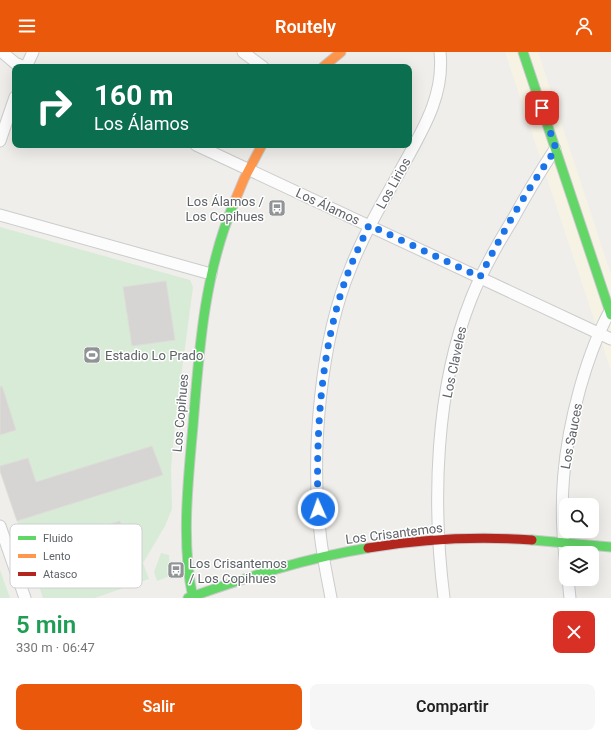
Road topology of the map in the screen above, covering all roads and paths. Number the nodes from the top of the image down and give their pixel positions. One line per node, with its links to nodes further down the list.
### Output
1 (2, 52): 7 (street)
2 (32, 52): 8 (street)
3 (243, 52): 9 (street)
4 (341, 52): 10 (street)
5 (440, 52): 16 (street, Los Lirios)
6 (523, 52): 17 (street)
7 (19, 64)
8 (26, 64)
9 (260, 64)
10 (327, 64)
11 (12, 106): 12 (street)
12 (0, 141)
13 (203, 148): 18 (street, Los Álamos)
14 (260, 148): 18 (street, Los Copihues)
15 (412, 148): 20 (street, Los Lirios)
16 (412, 148)
17 (556, 149): 22 (street, Los Claveles); 23 (street)
18 (249, 169): 20 (street, Los Álamos); 21 (street, Los Copihues)
19 (0, 215): 21 (street)
20 (369, 225): 22 (street, Los Álamos); 32 (street, Los Lirios)
21 (211, 274): 36 (street, Los Copihues)
22 (480, 277): 24 (street, Los Álamos); 27 (street, Los Claveles)
23 (611, 312): 24 (street, Los Sauces)
24 (599, 333): 25 (street, Los Álamos); 28 (street, Los Sauces)
25 (611, 339)
26 (0, 526): 31 (street)
27 (439, 539): 28 (street, Los Crisantemos); 32 (street, Los Crisantemos); 39 (street, Los Claveles)
28 (564, 542): 29 (street, Los Sauces); 30 (street, Los Crisantemos)
29 (564, 546)
30 (611, 547)
31 (4, 552): 33 (street)
32 (323, 556): 36 (street, Los Crisantemos); 38 (street, Los Lirios)
33 (10, 565)
34 (569, 586): 40 (street)
35 (20, 588): 37 (street)
36 (191, 597)
37 (25, 598)
38 (331, 598)
39 (444, 598)
40 (570, 598)

